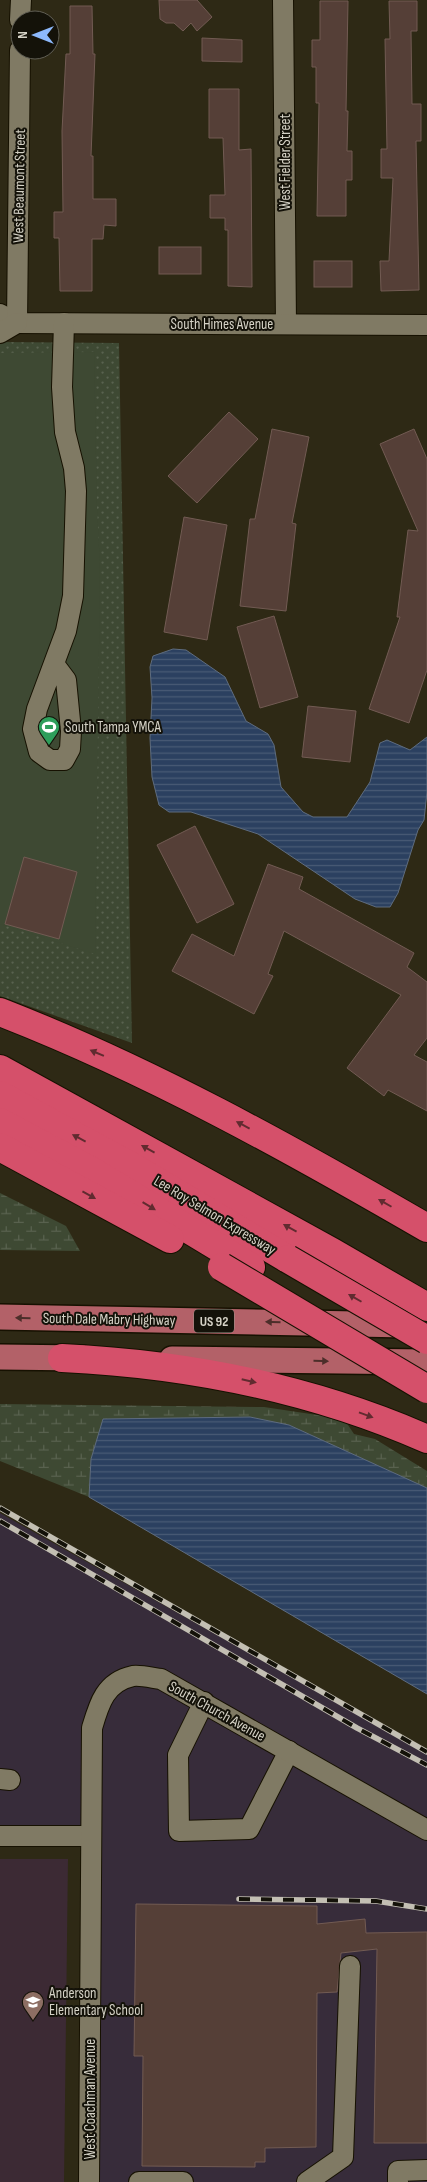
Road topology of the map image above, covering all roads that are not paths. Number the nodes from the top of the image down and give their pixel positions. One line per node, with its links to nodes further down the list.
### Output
1 (283, 0): 5 (street, West Fielder Street)
2 (20, 60): 3 (street, West Beaumont Street)
3 (9, 318): 4 (street, South Himes Avenue); 7 (street)
4 (64, 323): 5 (street, South Himes Avenue); 8 (street)
5 (286, 324): 6 (street, South Himes Avenue)
6 (427, 325)
7 (0, 333)
8 (54, 664)
9 (0, 1012): 14 (highway, one-way to 9)
10 (0, 1069): 15 (highway, one-way to 10)
11 (0, 1096): 18 (highway, Lee Roy Selmon Expressway, one-way to 11, bridge)
12 (0, 1122): 22 (highway, one-way to 22)
13 (0, 1147): 23 (highway, one-way to 23, bridge)
14 (427, 1228)
15 (427, 1307)
16 (0, 1318): 17 (main road, South Dale Mabry Highway / US 92, one-way to 16)
17 (427, 1325)
18 (427, 1340)
19 (0, 1357): 20 (main road)
20 (62, 1358): 21 (main road, one-way to 21); 24 (highway, one-way to 24)
21 (427, 1362)
22 (427, 1370)
23 (427, 1390)
24 (427, 1439)
25 (204, 1702): 26 (street, South Church Avenue); 26 (street); 29 (street, South Church Avenue)
26 (288, 1751): 27 (street, South Church Avenue)
27 (427, 1830)
28 (0, 1836): 29 (street)
29 (91, 1836): 32 (street, West Coachman Avenue)
30 (350, 1966): 35 (street)
31 (427, 2170): 36 (street)
32 (89, 2182)
33 (139, 2182): 34 (street)
34 (183, 2182)
35 (307, 2182)
36 (398, 2182)

